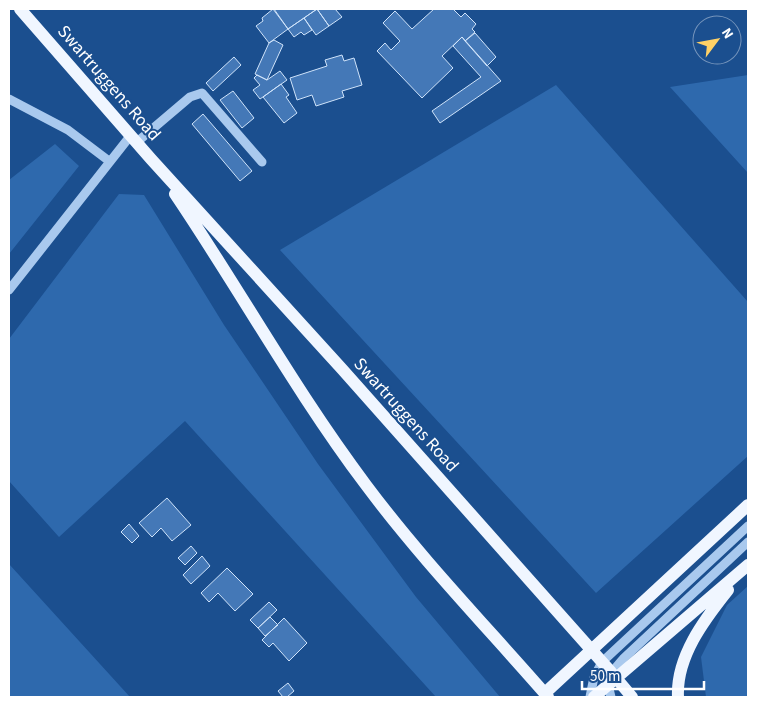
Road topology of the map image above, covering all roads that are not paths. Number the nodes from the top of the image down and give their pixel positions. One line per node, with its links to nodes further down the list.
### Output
1 (20, 9): 3 (main road, Swartruggens Road)
2 (9, 100): 5 (lane)
3 (134, 139): 4 (main road, Swartruggens Road); 5 (lane); 6 (lane)
4 (152, 159): 12 (main road, Swartruggens Road); 15 (main road, Swartruggens Road)
5 (109, 161): 7 (lane)
6 (262, 162)
7 (9, 290)
8 (748, 505): 12 (main road)
9 (748, 526): 13 (lane)
10 (748, 542): 14 (lane)
11 (746, 566): 14 (main road); 19 (main road)
12 (592, 650): 13 (main road, Swartruggens Road); 15 (main road)
13 (602, 662): 14 (main road, Swartruggens Road); 16 (lane)
14 (612, 683): 17 (main road); 18 (main road, Swartruggens Road)
15 (546, 695)
16 (590, 697)
17 (594, 697)
18 (632, 697)
19 (678, 697)

